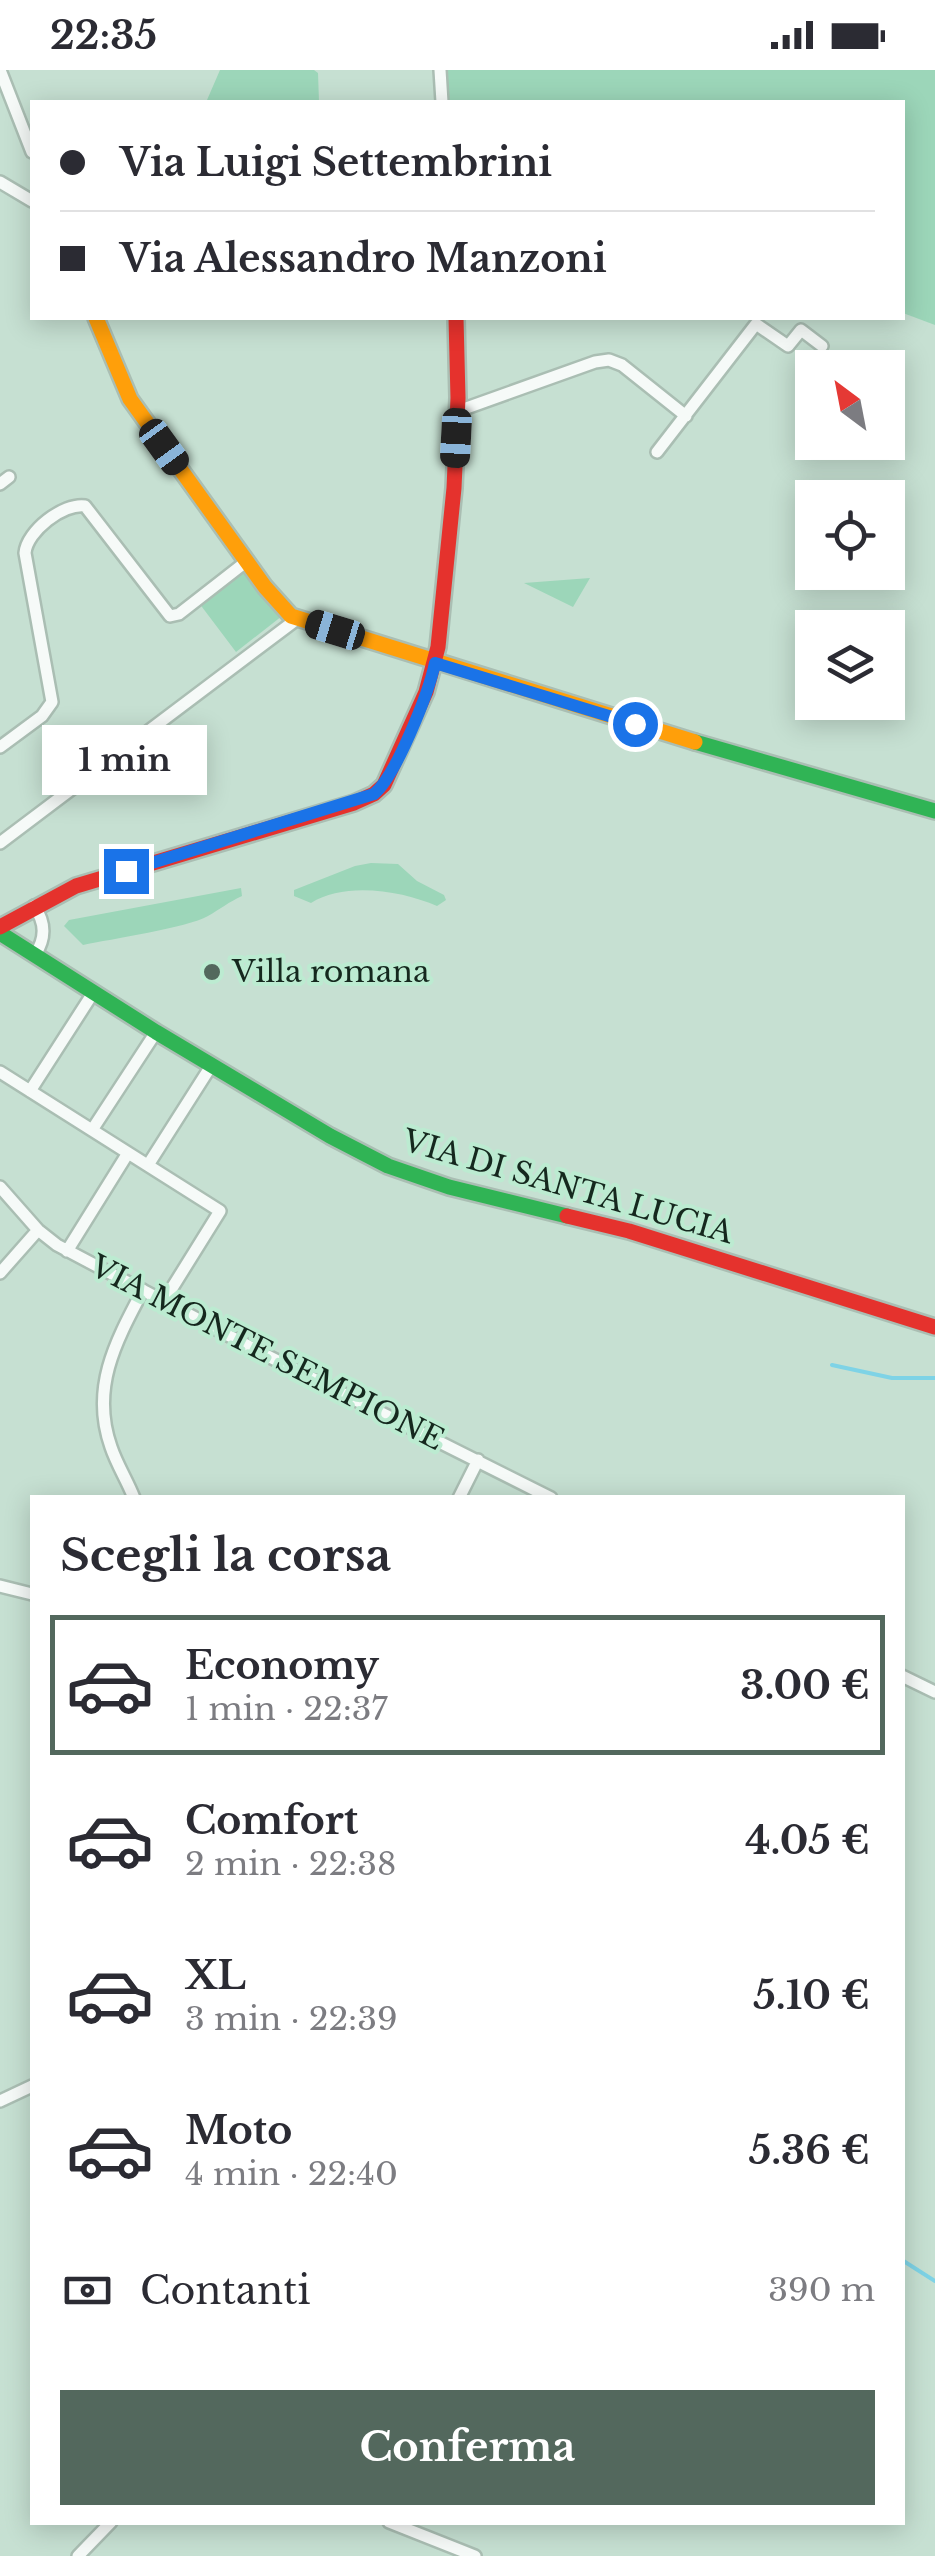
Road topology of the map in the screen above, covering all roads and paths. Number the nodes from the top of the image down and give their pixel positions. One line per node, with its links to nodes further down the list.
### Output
1 (0, 70): 4 (street)
2 (440, 70): 3 (street)
3 (442, 100)
4 (30, 147)
5 (0, 182): 6 (street)
6 (30, 201)
7 (97, 320): 13 (street)
8 (456, 320): 10 (street)
9 (822, 346): 11 (street)
10 (458, 411): 11 (street); 15 (street)
11 (686, 416): 12 (street)
12 (658, 452)
13 (247, 561): 14 (street); 16 (street)
14 (297, 619): 15 (street); 18 (street)
15 (435, 663): 17 (street); 19 (street)
16 (0, 747)
17 (935, 811)
18 (0, 843)
19 (34, 906): 20 (street); 21 (street)
20 (0, 930): 21 (street, VIA DI SANTA LUCIA)
21 (35, 955): 22 (street, VIA DI SANTA LUCIA)
22 (94, 993): 23 (street, VIA DI SANTA LUCIA); 26 (street)
23 (156, 1032): 24 (street, VIA DI SANTA LUCIA); 27 (street)
24 (212, 1066): 29 (street); 36 (street, VIA DI SANTA LUCIA)
25 (0, 1072): 26 (street)
26 (30, 1091): 27 (street)
27 (92, 1130): 28 (street)
28 (128, 1153): 29 (street); 32 (street)
29 (148, 1166): 35 (street)
30 (0, 1187): 31 (street, VIA MONTE SEMPIONE)
31 (38, 1230): 32 (street, VIA MONTE SEMPIONE); 33 (street)
32 (67, 1251): 34 (street, VIA MONTE SEMPIONE)
33 (0, 1273)
34 (142, 1290): 35 (street, VIA MONTE SEMPIONE); 38 (street)
35 (164, 1301): 37 (street, VIA MONTE SEMPIONE)
36 (935, 1327)
37 (478, 1460): 39 (street); 40 (street, VIA MONTE SEMPIONE)
38 (133, 1495)
39 (461, 1495)
40 (545, 1495)
41 (0, 1586): 42 (street)
42 (30, 1594)
43 (905, 1677): 44 (street)
44 (935, 1692)
45 (30, 2087): 46 (street)
46 (0, 2101)
47 (108, 2525): 49 (street)
48 (397, 2525): 50 (street)
49 (78, 2556)
50 (476, 2556)

